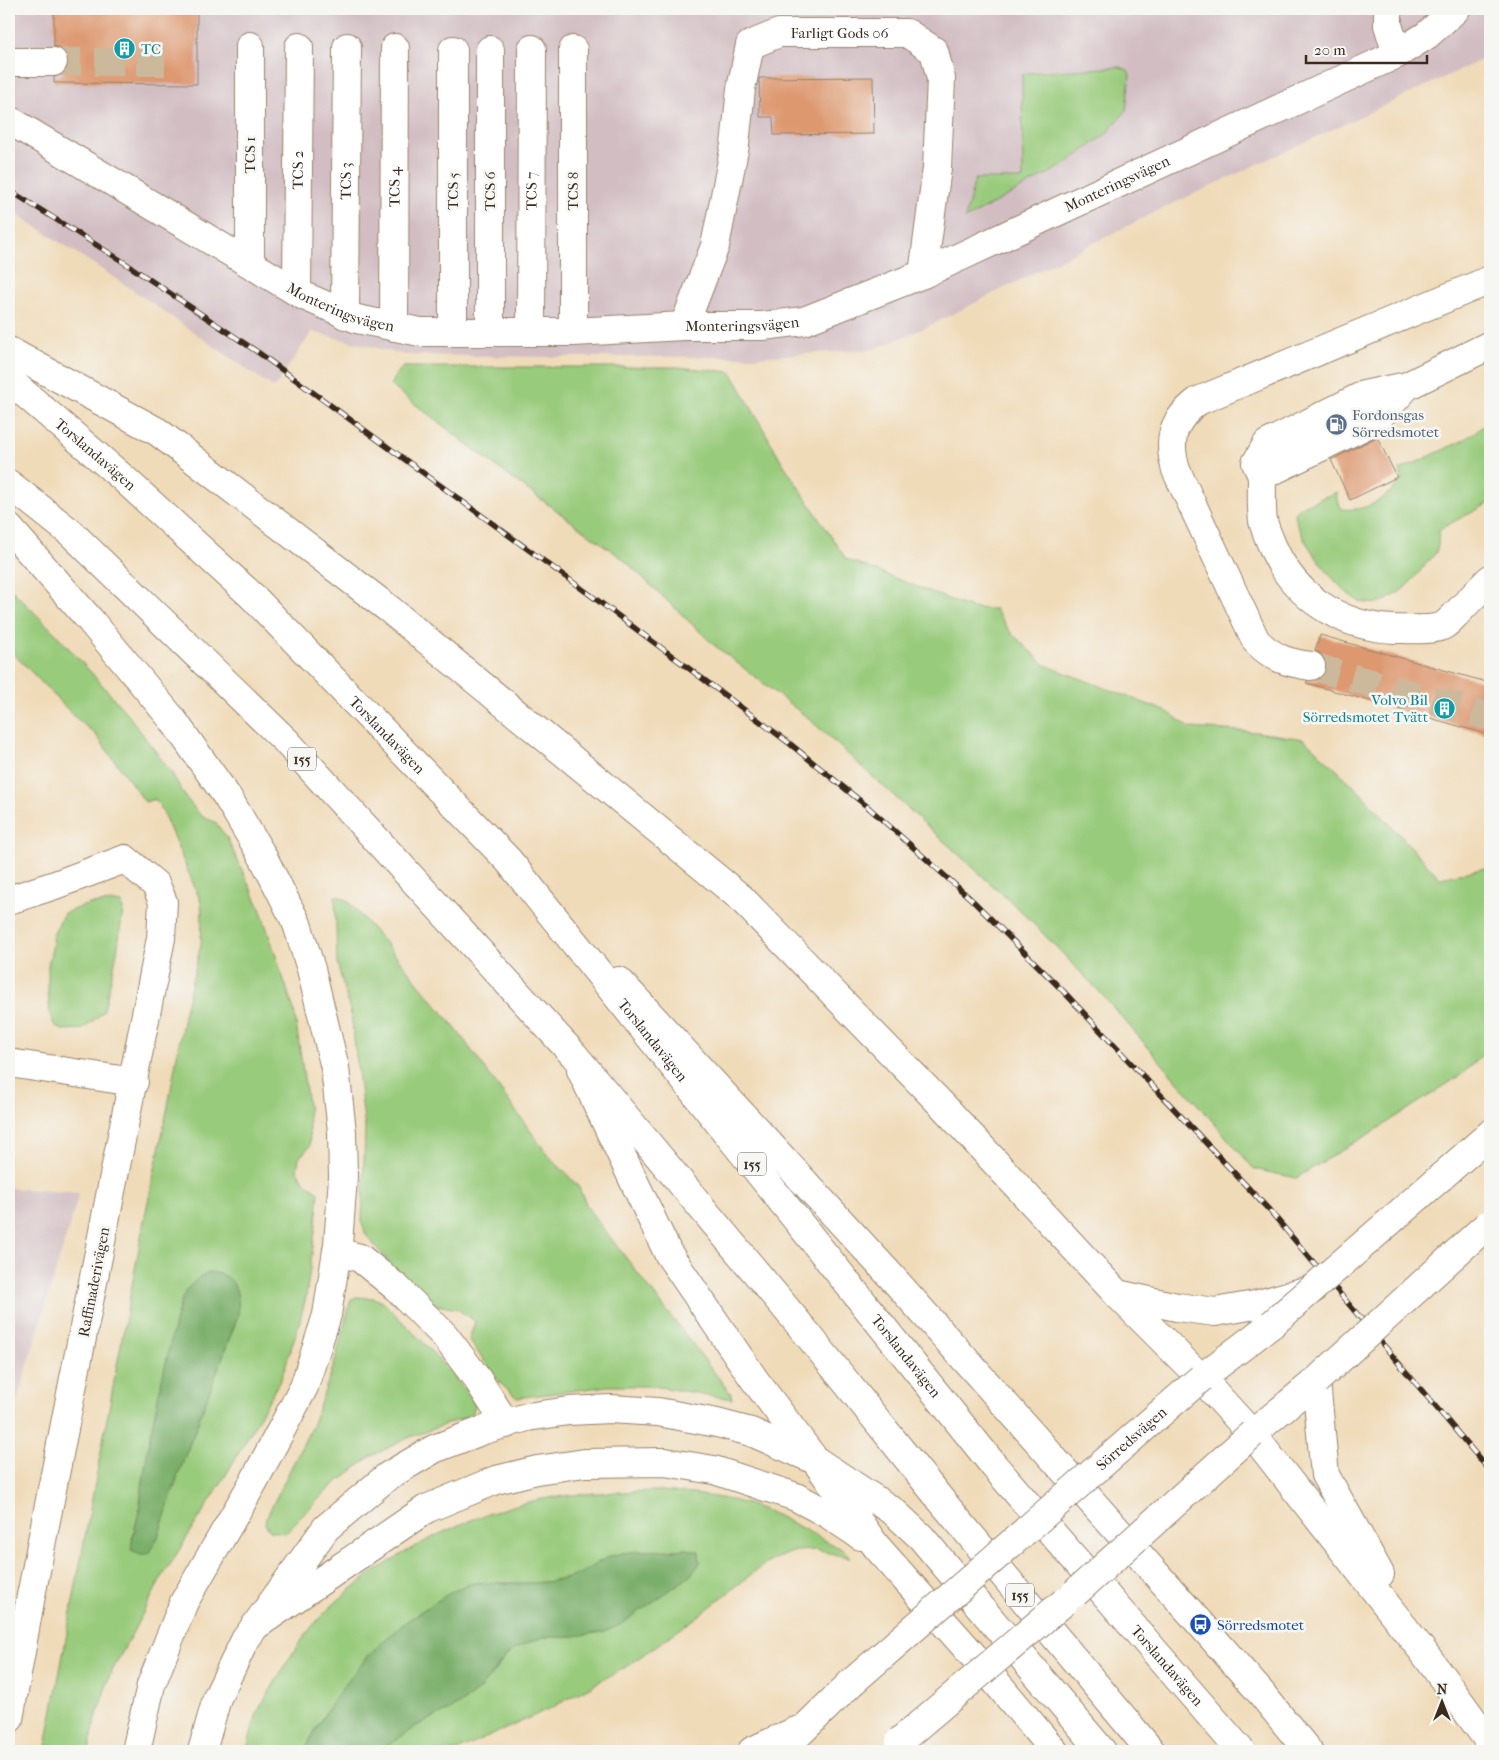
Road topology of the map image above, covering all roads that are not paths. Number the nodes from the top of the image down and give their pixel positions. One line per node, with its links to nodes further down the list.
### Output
1 (1388, 9): 11 (main road)
2 (1456, 9): 11 (main road, Monteringsvägen)
3 (250, 46): 15 (main road, TCS 1)
4 (299, 47): 18 (main road, TCS 2)
5 (347, 47): 19 (main road, TCS 3)
6 (395, 48): 21 (main road, TCS 4)
7 (532, 49): 24 (main road, TCS 7)
8 (453, 50): 22 (main road, TCS 5)
9 (490, 50): 23 (main road, TCS 6)
10 (573, 50): 25 (main road, TCS 8)
11 (1397, 54): 16 (main road, Monteringsvägen)
12 (9, 62): 13 (main road)
13 (53, 62)
14 (9, 120): 15 (main road, Monteringsvägen)
15 (250, 263): 18 (main road, Monteringsvägen)
16 (923, 274): 20 (main road, Monteringsvägen); 20 (main road, Farligt Gods 06)
17 (1490, 280): 32 (main road)
18 (297, 292): 19 (main road, Monteringsvägen)
19 (345, 315): 21 (main road, Monteringsvägen)
20 (684, 326): 25 (main road, Monteringsvägen)
21 (394, 327): 22 (main road, Monteringsvägen)
22 (453, 332): 23 (main road, Monteringsvägen)
23 (490, 332): 24 (main road, Monteringsvägen)
24 (531, 332): 25 (main road, Monteringsvägen)
25 (573, 332)
26 (1490, 345): 31 (main road)
27 (9, 351): 42 (main road)
28 (9, 380): 33 (main road, Torslandavägen / 155)
29 (9, 484): 35 (main road, 155)
30 (9, 528): 40 (main road)
31 (1490, 580)
32 (1310, 666)
33 (508, 860): 62 (main road, Torslandavägen / 155); 63 (main road)
34 (9, 900): 37 (main road, Raffinaderivägen)
35 (574, 1055): 47 (main road); 61 (main road, 155)
36 (9, 1063): 37 (main road)
37 (134, 1082): 51 (main road, Raffinaderivägen)
38 (1490, 1134): 41 (main road, Sörredsvägen, bridge)
39 (1489, 1223): 44 (main road, bridge)
40 (337, 1252): 45 (main road); 55 (main road)
41 (1313, 1289): 42 (main road); 43 (main road, Sörredsvägen, bridge)
42 (1117, 1294): 43 (main road)
43 (1201, 1378): 46 (main road); 52 (main road, Sörredsvägen, bridge)
44 (1316, 1381): 46 (main road); 50 (main road)
45 (506, 1424): 47 (main road); 49 (main road)
46 (1252, 1434): 50 (main road); 54 (main road, bridge)
47 (815, 1460): 48 (main road); 60 (main road)
48 (876, 1546): 49 (main road); 59 (main road)
49 (257, 1624): 56 (main road)
50 (1425, 1654): 53 (main road)
51 (9, 1719)
52 (806, 1727): 57 (main road); 58 (main road, Sörredsvägen)
53 (1490, 1743)
54 (894, 1746)
55 (136, 1751)
56 (202, 1751)
57 (752, 1751)
58 (781, 1751)
59 (1054, 1751)
60 (1102, 1751)
61 (1151, 1751)
62 (1241, 1751)
63 (1308, 1751)

